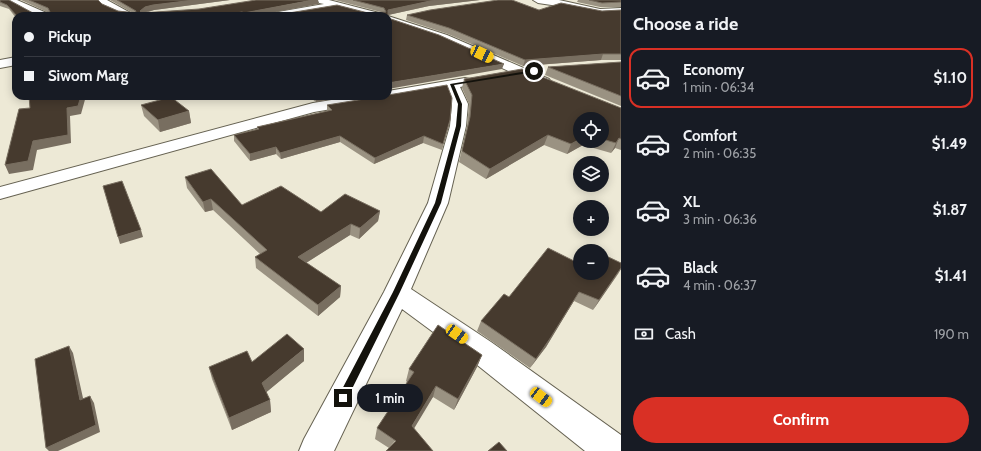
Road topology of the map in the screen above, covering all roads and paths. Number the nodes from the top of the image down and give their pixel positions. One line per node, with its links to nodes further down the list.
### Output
1 (9, 0): 7 (street)
2 (101, 0): 8 (street)
3 (318, 0): 5 (street)
4 (538, 0): 6 (street)
5 (336, 4): 9 (street); 10 (street)
6 (621, 10)
7 (31, 12)
8 (122, 12)
9 (293, 12)
10 (365, 12)
11 (406, 16): 12 (street)
12 (392, 17)
13 (392, 20): 17 (street)
14 (12, 62): 15 (street)
15 (0, 64)
16 (551, 70): 17 (street)
17 (521, 72): 18 (street); 19 (street)
18 (498, 76)
19 (556, 87)
20 (392, 94): 23 (street)
21 (360, 100): 22 (street)
22 (0, 193)
23 (396, 292): 24 (street); 25 (street)
24 (316, 451)
25 (613, 451)

